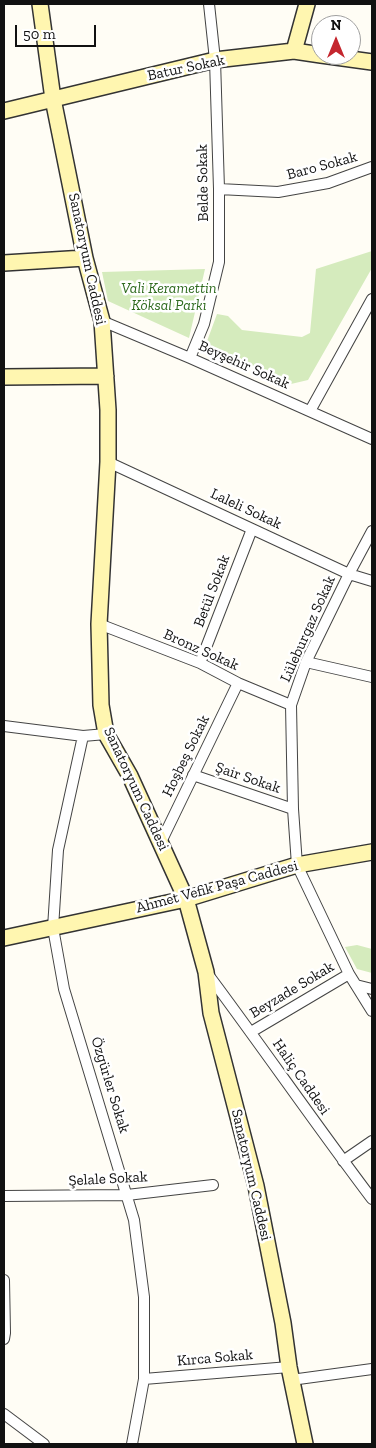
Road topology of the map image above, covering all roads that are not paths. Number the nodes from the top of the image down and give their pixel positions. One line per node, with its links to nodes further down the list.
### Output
1 (40, 4): 7 (main road, Sanatoryum Caddesi)
2 (209, 4): 6 (street, Belde Sokak)
3 (307, 4): 4 (main road)
4 (294, 51): 5 (main road, Batur Sokak); 6 (main road, Batur Sokak)
5 (311, 54)
6 (214, 60): 7 (main road, Batur Sokak); 10 (street, Belde Sokak)
7 (53, 99): 8 (main road, Batur Sokak); 11 (main road, Sanatoryum Caddesi)
8 (4, 111)
9 (372, 168): 10 (street, Baro Sokak)
10 (219, 189): 15 (street, Belde Sokak)
11 (85, 258): 12 (main road); 14 (main road, Sanatoryum Caddesi)
12 (4, 263)
13 (372, 299): 18 (street)
14 (102, 321): 15 (street, Beyşehir Sokak); 16 (main road, Sanatoryum Caddesi)
15 (190, 358): 18 (street, Beyşehir Sokak)
16 (106, 376): 17 (main road); 20 (main road, Sanatoryum Caddesi)
17 (4, 377)
18 (310, 410): 19 (street, Beyşehir Sokak)
19 (372, 439)
20 (108, 462): 21 (street, Laleli Sokak); 25 (main road, Sanatoryum Caddesi)
21 (252, 529): 23 (street, Laleli Sokak); 27 (street, Betül Sokak)
22 (372, 530): 23 (street, Lüleburgaz Sokak)
23 (349, 574): 24 (street, Laleli Sokak); 26 (street, Lüleburgaz Sokak)
24 (372, 581)
25 (98, 624): 27 (street, Bronz Sokak); 32 (main road, Sanatoryum Caddesi)
26 (306, 662): 28 (street); 30 (street, Lüleburgaz Sokak)
27 (200, 663): 29 (street, Bronz Sokak)
28 (372, 677)
29 (238, 683): 30 (street, Bronz Sokak); 34 (street, Hoşbeş Sokak)
30 (291, 705): 35 (street, Lüleburgaz Sokak)
31 (4, 726): 33 (street)
32 (106, 734): 33 (street); 36 (main road, Sanatoryum Caddesi)
33 (83, 736): 40 (street, Özgürler Sokak)
34 (193, 775): 35 (street, Şair Sokak); 36 (street, Hoşbeş Sokak)
35 (292, 809): 38 (street, Lüleburgaz Sokak)
36 (161, 842): 39 (main road, Sanatoryum Caddesi)
37 (372, 852): 38 (main road, Ahmet Vefik Paşa Caddesi)
38 (297, 865): 39 (main road, Ahmet Vefik Paşa Caddesi); 43 (street)
39 (186, 899): 40 (main road, Ahmet Vefik Paşa Caddesi); 42 (main road, Sanatoryum Caddesi)
40 (53, 928): 41 (main road, Ahmet Vefik Paşa Caddesi); 51 (street, Özgürler Sokak)
41 (4, 938)
42 (206, 972): 47 (street, Haliç Caddesi); 57 (main road, Sanatoryum Caddesi)
43 (349, 974): 44 (street); 47 (street, Beyzade Sokak)
44 (356, 985): 45 (street, Beyzade Sokak); 46 (street)
45 (372, 989)
46 (372, 1011)
47 (251, 1032): 49 (street, Haliç Caddesi)
48 (372, 1140): 49 (street)
49 (343, 1161): 53 (street, Haliç Caddesi)
50 (213, 1185): 51 (street, Şelale Sokak)
51 (126, 1195): 52 (street, Şelale Sokak); 58 (street, Özgürler Sokak)
52 (4, 1196)
53 (372, 1199)
54 (4, 1280): 55 (street)
55 (4, 1339)
56 (372, 1370): 57 (street, Kırca Sokak)
57 (290, 1374): 58 (street, Kırca Sokak); 62 (main road, Sanatoryum Caddesi)
58 (144, 1378): 61 (street, Özgürler Sokak)
59 (4, 1414): 60 (street)
60 (44, 1444)
61 (132, 1444)
62 (305, 1444)

